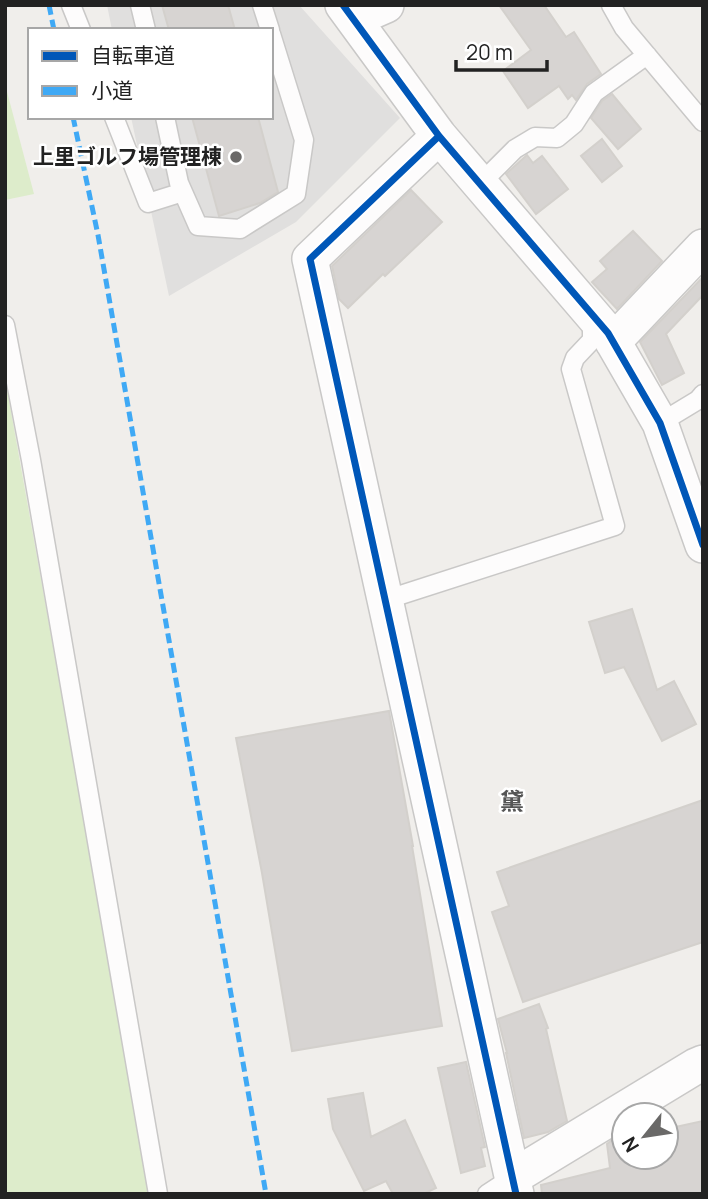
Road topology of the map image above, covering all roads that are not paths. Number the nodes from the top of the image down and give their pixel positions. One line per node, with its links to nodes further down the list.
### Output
1 (71, 5): 7 (lane)
2 (140, 5): 8 (lane)
3 (262, 5): 9 (lane)
4 (386, 5): 6 (street)
5 (611, 5): 11 (lane)
6 (349, 12): 15 (street)
7 (79, 28)
8 (146, 28)
9 (270, 28)
10 (273, 39): 17 (lane)
11 (647, 55): 14 (lane); 16 (lane)
12 (115, 119): 17 (lane)
13 (165, 119): 17 (lane)
14 (703, 122)
15 (439, 136): 16 (street); 25 (street)
16 (480, 184): 19 (street)
17 (183, 192)
18 (703, 247): 21 (street)
19 (591, 313): 21 (street); 25 (lane)
20 (5, 326): 28 (lane)
21 (613, 342): 23 (street)
22 (703, 394): 23 (lane)
23 (660, 423): 24 (street)
24 (703, 545)
25 (385, 600): 27 (street)
26 (703, 1063): 27 (street)
27 (505, 1188)
28 (158, 1194)

